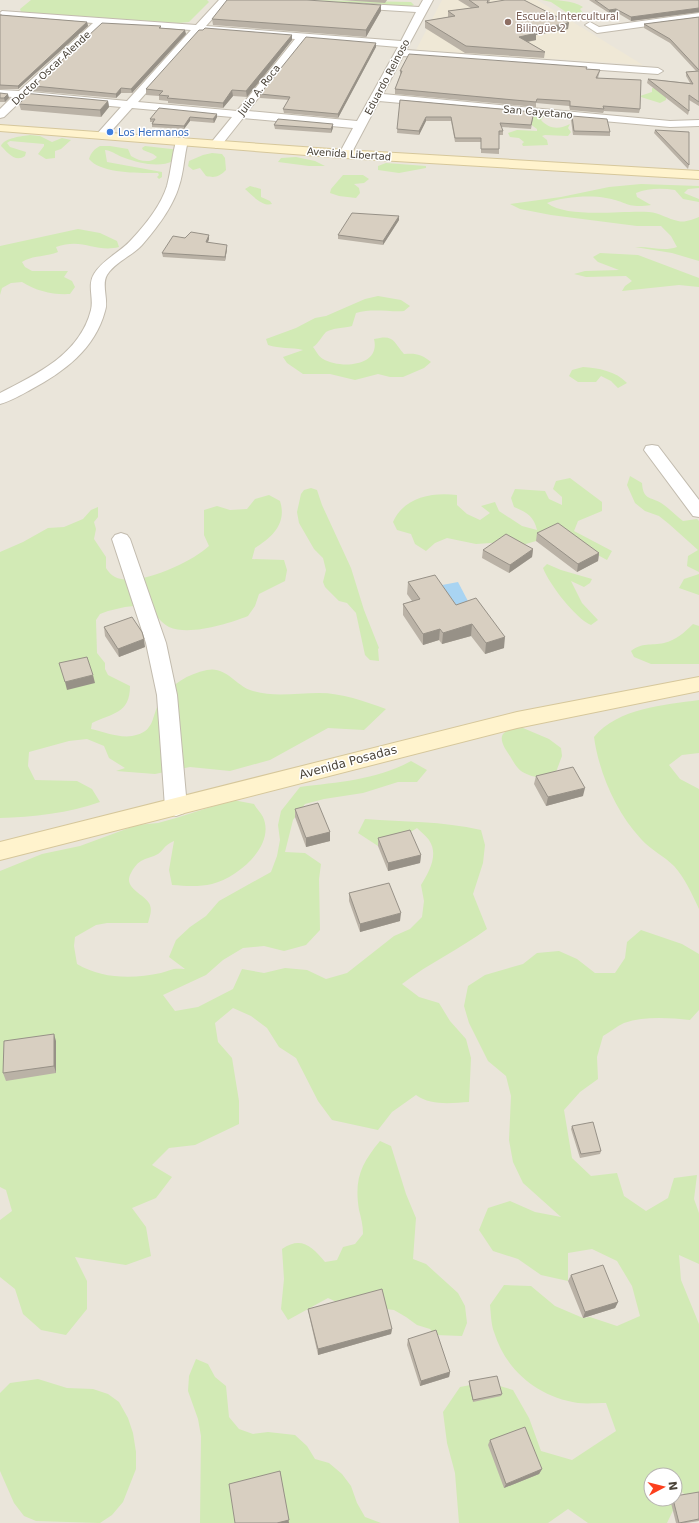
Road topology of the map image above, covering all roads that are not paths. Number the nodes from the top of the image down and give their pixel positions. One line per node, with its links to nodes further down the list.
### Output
1 (224, 0): 10 (street)
2 (428, 0): 5 (street, Eduardo Reinoso)
3 (16, 4): 6 (street)
4 (339, 4): 5 (street)
5 (423, 10): 12 (street, Eduardo Reinoso)
6 (2, 15): 8 (street)
7 (699, 16): 9 (street)
8 (102, 20): 10 (street); 15 (street, Doctor Oscar Alende)
9 (590, 25)
10 (198, 28): 11 (street); 17 (street)
11 (302, 36): 12 (street); 18 (street, Julio A. Roca)
12 (402, 48): 13 (street); 16 (street, Eduardo Reinoso)
13 (658, 71)
14 (0, 93): 15 (street)
15 (22, 94): 17 (street); 19 (street, Doctor Oscar Alende)
16 (376, 97): 20 (street, Eduardo Reinoso); 21 (street, San Cayetano)
17 (130, 104): 18 (street); 23 (street)
18 (240, 114): 20 (street); 25 (street, Julio A. Roca)
19 (0, 115)
20 (362, 125): 26 (street, Eduardo Reinoso)
21 (696, 127)
22 (0, 128): 23 (main road, Avenida Libertad)
23 (102, 135): 24 (main road, Avenida Libertad)
24 (182, 141): 25 (main road, Avenida Libertad); 28 (street)
25 (216, 144): 26 (main road, Avenida Libertad)
26 (345, 154): 27 (main road, Avenida Libertad)
27 (699, 175)
28 (0, 399)
29 (652, 450): 30 (street)
30 (699, 512)
31 (122, 539): 33 (street)
32 (699, 684): 33 (main road, Avenida Posadas)
33 (176, 807): 34 (main road, Avenida Posadas)
34 (0, 851)

